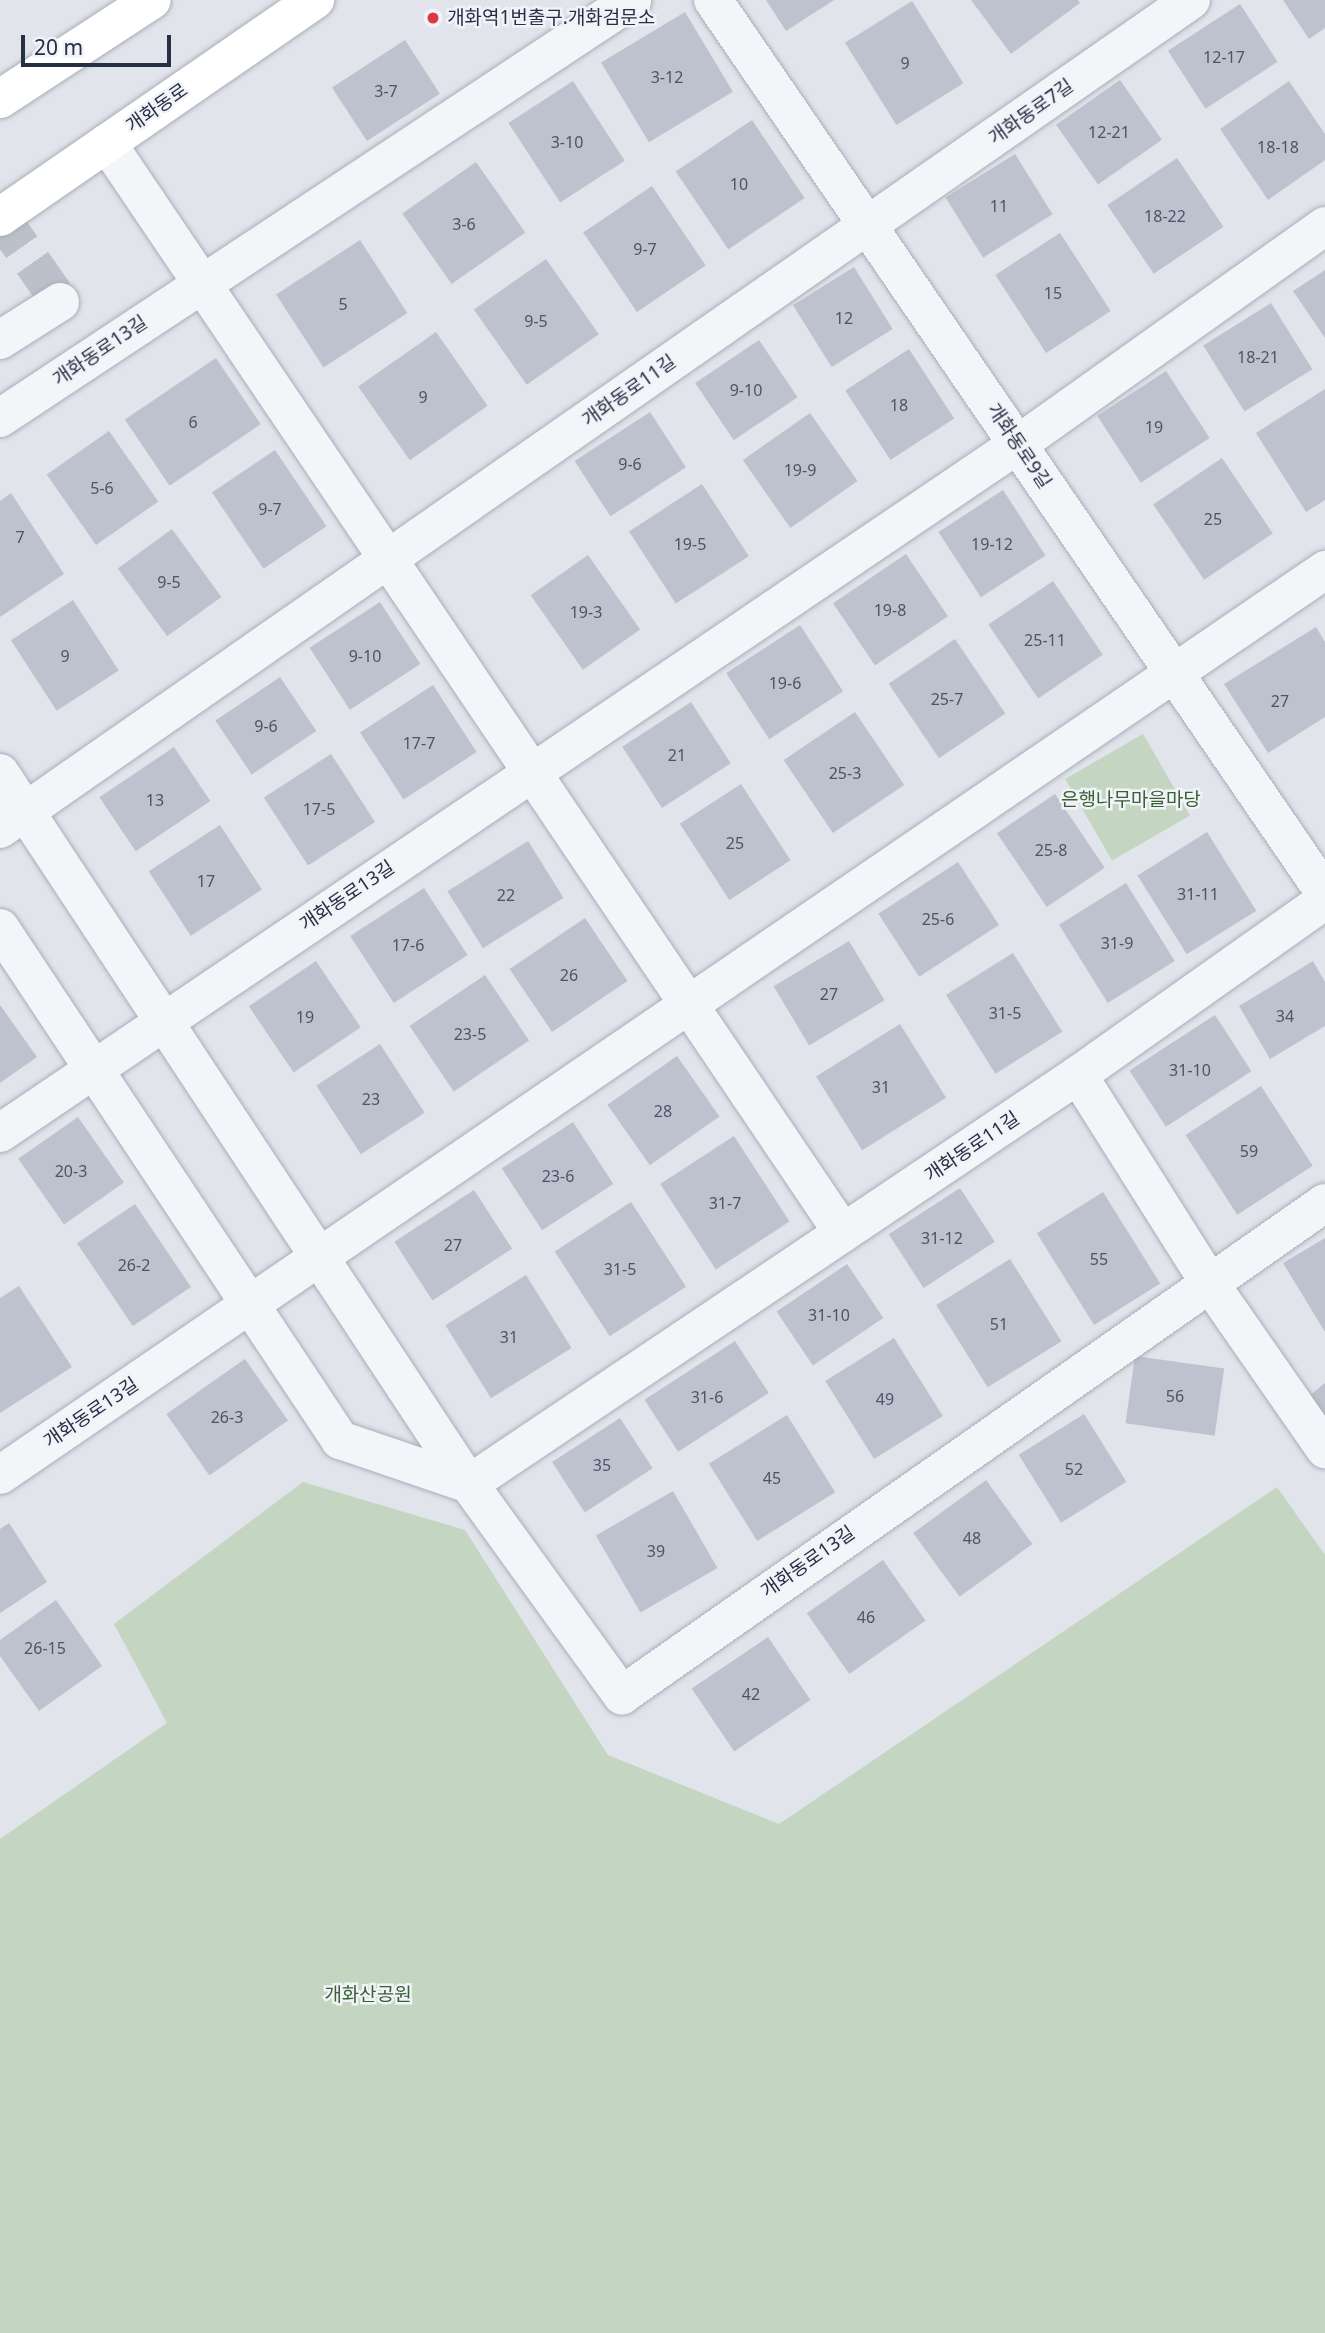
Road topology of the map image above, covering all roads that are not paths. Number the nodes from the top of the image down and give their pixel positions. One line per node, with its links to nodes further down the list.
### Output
1 (152, 0): 6 (main road)
2 (315, 0): 7 (main road, 개화동로)
3 (632, 0): 11 (street)
4 (713, 0): 9 (street, 개화동로9길)
5 (1191, 0): 9 (street, 개화동로7길)
6 (0, 99)
7 (107, 143): 8 (main road, 개화동로); 11 (street)
8 (0, 217)
9 (870, 224): 15 (street, 개화동로9길); 16 (street, 개화동로11길)
10 (1325, 226): 15 (street)
11 (200, 284): 14 (street, 개화동로13길); 16 (street)
12 (60, 302): 13 (street)
13 (0, 340)
14 (0, 418)
15 (1017, 445): 18 (street, 개화동로9길); 19 (street)
16 (388, 559): 19 (street); 21 (street)
17 (1325, 570): 18 (street)
18 (1174, 673): 22 (street, 개화동로9길); 25 (street)
19 (531, 772): 25 (street); 26 (street, 개화동로13길)
20 (0, 773): 21 (street, 개화동로13길)
21 (13, 820): 26 (street, 개화동로13길)
22 (1325, 893)
23 (1325, 900): 28 (street, 개화동로11길)
24 (0, 928): 27 (street)
25 (689, 1006): 31 (street); 32 (street, 개화동로13길)
26 (163, 1021): 27 (street, 개화동로13길); 32 (street, 개화동로13길)
27 (94, 1069): 29 (street, 개화동로13길); 34 (street)
28 (1078, 1075): 31 (street, 개화동로11길); 33 (street)
29 (0, 1133)
30 (1325, 1203): 33 (street)
31 (843, 1233): 37 (street)
32 (320, 1258): 34 (street, 개화동로13길); 37 (street, 개화동로13길)
33 (1211, 1285): 35 (street); 37 (street, 개화동로13길)
34 (252, 1304): 36 (street, 개화동로13길); 37 (street)
35 (1325, 1448)
36 (0, 1475)
37 (469, 1484)

